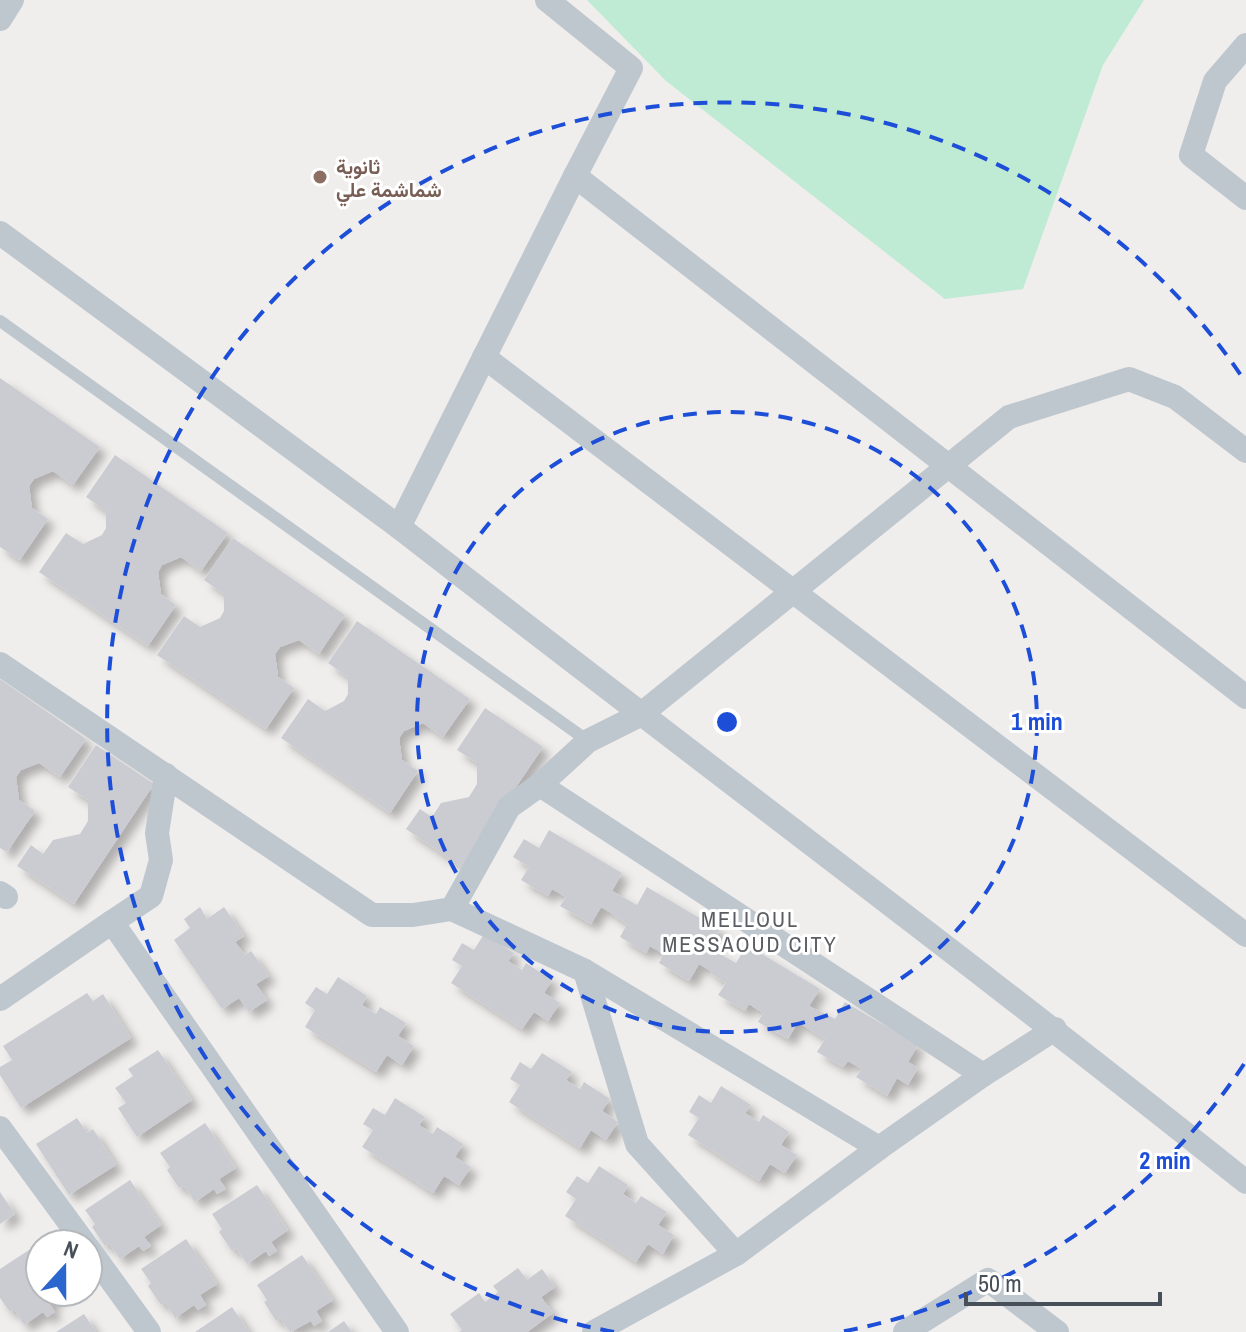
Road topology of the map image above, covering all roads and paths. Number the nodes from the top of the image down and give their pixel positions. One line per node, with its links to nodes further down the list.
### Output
1 (12, 0): 3 (street)
2 (547, 0): 5 (street)
3 (0, 19)
4 (1246, 45): 6 (street)
5 (575, 176): 9 (street); 11 (street)
6 (1246, 198)
7 (0, 233): 12 (street)
8 (0, 321): 17 (lane)
9 (484, 357): 12 (street); 13 (street)
10 (1246, 451): 11 (street)
11 (950, 467): 13 (street); 15 (street)
12 (399, 527): 16 (street)
13 (794, 592): 16 (street); 22 (street)
14 (0, 664): 18 (street)
15 (1246, 697)
16 (640, 715): 17 (street); 25 (street)
17 (588, 741): 19 (street)
18 (166, 775): 20 (street); 21 (street)
19 (540, 785): 20 (street); 26 (street)
20 (452, 909): 23 (street)
21 (112, 922): 24 (street); 34 (street)
22 (1246, 935)
23 (585, 971): 28 (street); 31 (street)
24 (0, 999)
25 (1055, 1029): 26 (street); 29 (street)
26 (983, 1075): 28 (street)
27 (0, 1128): 30 (street)
28 (879, 1148): 31 (street)
29 (1246, 1182)
30 (73, 1228)
31 (736, 1254): 35 (street)
32 (104, 1271): 33 (street)
33 (149, 1332)
34 (397, 1332)
35 (594, 1332)
36 (905, 1332): 37 (street)
37 (1057, 1332)

